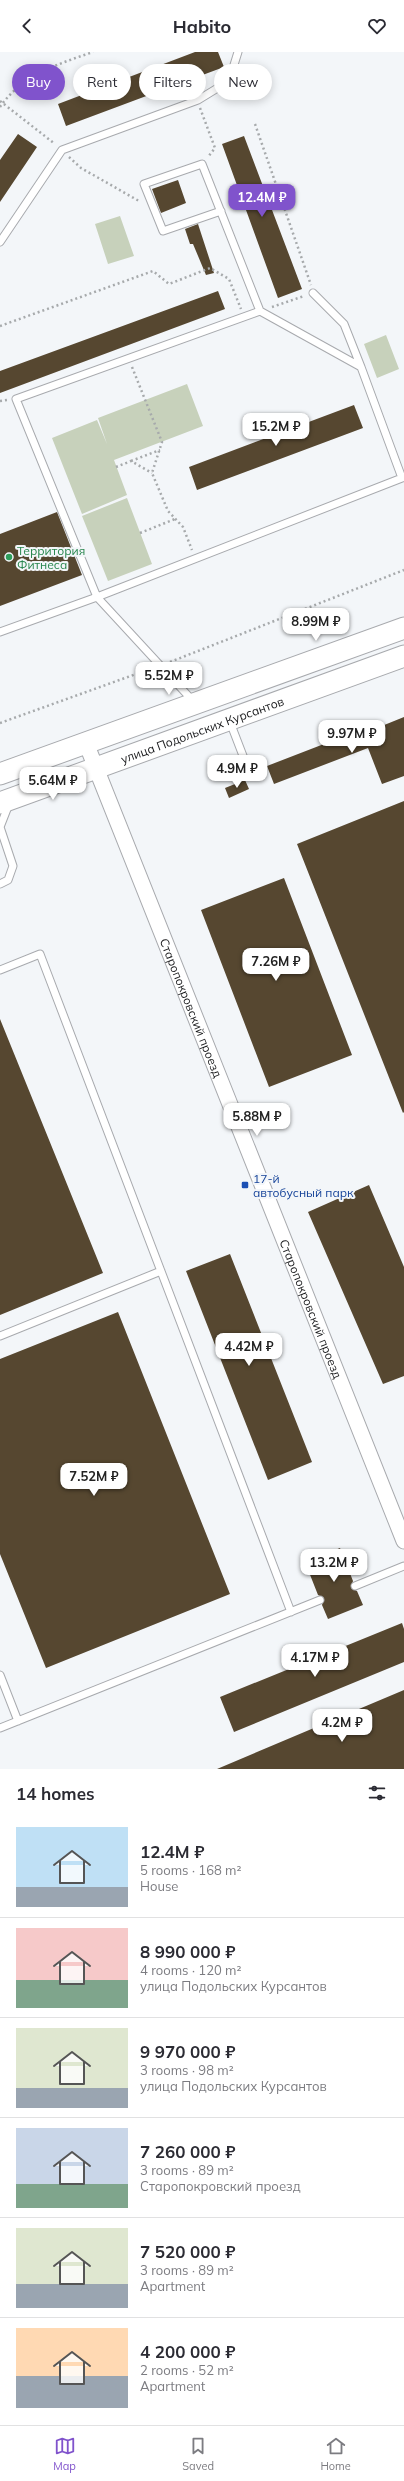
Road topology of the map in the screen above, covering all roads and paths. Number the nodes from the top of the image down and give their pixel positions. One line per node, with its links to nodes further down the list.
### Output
1 (93, 52): 5 (path)
2 (238, 52): 3 (lane)
3 (206, 95)
4 (198, 100): 8 (lane); 9 (path)
5 (1, 102): 6 (path); 8 (path)
6 (0, 107)
7 (255, 124): 13 (path)
8 (62, 150): 10 (path); 12 (lane)
9 (202, 164): 10 (lane); 11 (lane)
10 (154, 208): 11 (lane)
11 (221, 211): 14 (lane)
12 (0, 242)
13 (313, 293): 14 (path); 18 (lane)
14 (260, 311): 15 (lane); 18 (lane)
15 (244, 316): 16 (path); 17 (lane)
16 (0, 326)
17 (128, 357): 19 (path); 28 (lane)
18 (361, 367): 23 (lane)
19 (160, 450): 20 (path); 22 (path)
20 (131, 461): 21 (path); 22 (path)
21 (116, 467)
22 (152, 473): 24 (path)
23 (403, 480): 26 (lane)
24 (175, 519): 25 (path); 26 (path)
25 (140, 533)
26 (196, 559): 28 (lane)
27 (404, 570): 32 (path)
28 (97, 596): 30 (lane); 32 (lane)
29 (404, 628): 33 (main road)
30 (0, 632)
31 (404, 656): 34 (main road, улица Подольских Курсантов)
32 (160, 665): 33 (lane); 35 (path)
33 (196, 704): 36 (main road)
34 (229, 720): 37 (main road, улица Подольских Курсантов); 39 (lane)
35 (0, 723)
36 (86, 743): 37 (street, Старопокровский проезд); 38 (main road)
37 (96, 768): 40 (main road, улица Подольских Курсантов); 45 (street, Старопокровский проезд)
38 (0, 774)
39 (250, 774)
40 (6, 801): 41 (lane)
41 (0, 884)
42 (0, 970): 43 (lane)
43 (161, 1271): 44 (lane); 49 (lane)
44 (0, 1336)
45 (404, 1541)
46 (404, 1566): 47 (lane)
47 (355, 1586)
48 (320, 1600): 49 (lane)
49 (291, 1612): 51 (lane)
50 (0, 1675): 51 (lane)
51 (18, 1721): 52 (lane)
52 (0, 1728)

